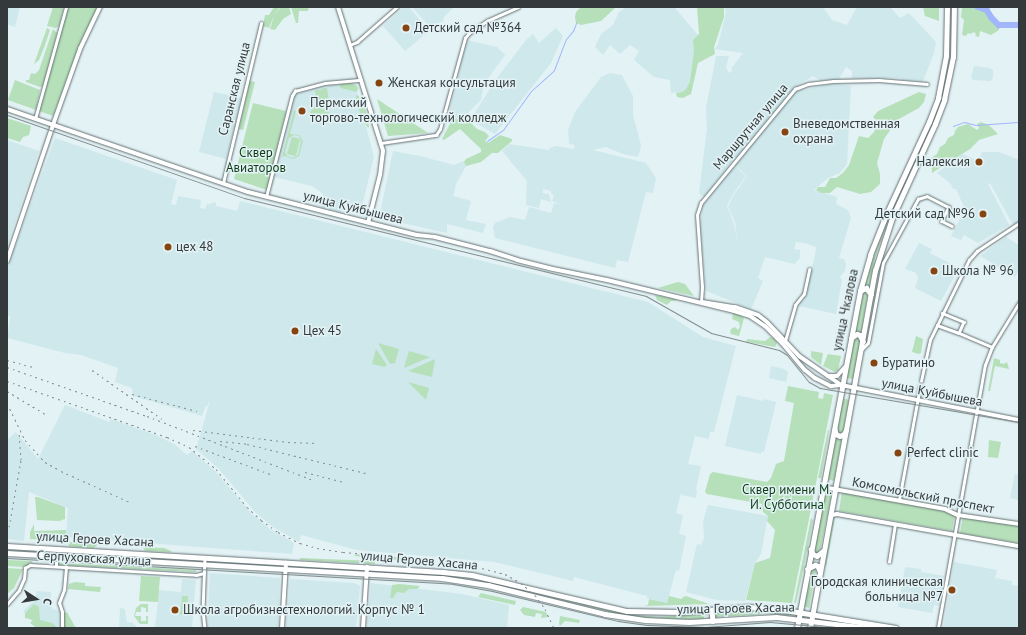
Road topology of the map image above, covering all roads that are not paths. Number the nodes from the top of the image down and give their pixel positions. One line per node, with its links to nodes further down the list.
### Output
1 (66, 7): 13 (street)
2 (100, 7): 14 (street)
3 (338, 7): 9 (main road)
4 (398, 7): 9 (street)
5 (518, 7): 15 (street)
6 (947, 7): 27 (main road, улица Чкалова)
7 (954, 7): 23 (main road, улица Чкалова)
8 (261, 23): 16 (street, Саранская улица)
9 (350, 45): 10 (main road)
10 (361, 80): 15 (main road); 17 (street)
11 (927, 84): 29 (street, Маршрутная улица)
12 (7, 109): 13 (main road, улица Куйбышева)
13 (35, 119): 14 (main road, улица Куйбышева)
14 (53, 125): 16 (main road, улица Куйбышева); 24 (main road)
15 (381, 143): 18 (main road)
16 (223, 184): 17 (main road, улица Куйбышева)
17 (266, 197): 18 (main road, улица Куйбышева)
18 (368, 223): 29 (main road, улица Куйбышева)
19 (1019, 223): 21 (street)
20 (952, 226): 25 (street)
21 (1015, 226): 22 (street); 31 (street)
22 (1019, 228)
23 (878, 257): 25 (street); 28 (main road, улица Чкалова)
24 (7, 261)
25 (883, 262): 40 (street)
26 (809, 270): 38 (street)
27 (860, 290): 28 (main road); 35 (main road, улица Чкалова)
28 (870, 294): 37 (main road, улица Чкалова)
29 (701, 302): 38 (main road, улица Куйбышева); 44 (main road, улица Куйбышева)
30 (1019, 303): 39 (street)
31 (942, 313): 32 (street); 33 (street)
32 (936, 325): 33 (street); 43 (street)
33 (959, 333): 34 (street)
34 (964, 335): 36 (street); 39 (street)
35 (850, 339): 37 (main road); 41 (main road, улица Чкалова)
36 (963, 339)
37 (863, 341): 40 (main road, улица Чкалова)
38 (785, 342): 42 (main road, улица Куйбышева)
39 (992, 346): 48 (street)
40 (861, 349): 46 (main road, улица Чкалова)
41 (846, 367): 42 (main road); 44 (main road, улица Чкалова)
42 (826, 375): 44 (main road, улица Куйбышева)
43 (921, 381)
44 (842, 385): 46 (main road, улица Куйбышева); 50 (main road, улица Чкалова)
45 (920, 387): 47 (street)
46 (854, 388): 47 (main road, улица Куйбышева); 51 (main road, улица Чкалова)
47 (918, 400): 48 (main road, улица Куйбышева); 54 (street)
48 (977, 411): 49 (main road, улица Куйбышева); 55 (street)
49 (1019, 420)
50 (834, 427): 51 (main road); 52 (main road, улица Чкалова)
51 (847, 428): 53 (main road, улица Чкалова)
52 (823, 487): 53 (street, Комсомольский проспект); 62 (main road, улица Чкалова)
53 (835, 489): 54 (street, Комсомольский проспект); 56 (main road, улица Чкалова)
54 (899, 500): 55 (street, Комсомольский проспект)
55 (958, 515): 58 (street, Комсомольский проспект); 59 (street)
56 (829, 519): 57 (street); 63 (main road, улица Чкалова)
57 (895, 523): 59 (street); 68 (street)
58 (1019, 524)
59 (955, 534): 61 (street); 94 (street)
60 (7, 546): 66 (main road, улица Героев Хасана)
61 (1019, 546)
62 (811, 547): 63 (main road); 74 (main road, улица Чкалова)
63 (823, 551): 75 (main road, улица Чкалова)
64 (7, 553): 65 (main road, улица Героев Хасана)
65 (56, 556): 69 (main road, улица Героев Хасана); 70 (street)
66 (205, 558): 67 (main road, улица Героев Хасана); 69 (street)
67 (286, 562): 72 (main road, улица Героев Хасана); 73 (street)
68 (889, 562)
69 (204, 564): 73 (main road, улица Героев Хасана); 76 (street)
70 (56, 566): 71 (street, Серпуховская улица); 78 (street, Серпуховская улица)
71 (66, 567): 76 (street, Серпуховская улица); 86 (street)
72 (367, 567): 77 (street); 79 (main road, улица Героев Хасана)
73 (286, 569): 77 (main road, улица Героев Хасана); 88 (street)
74 (807, 569): 75 (main road); 80 (main road, улица Чкалова)
75 (820, 571): 81 (main road, улица Чкалова)
76 (204, 573): 87 (street)
77 (367, 574): 84 (main road, улица Героев Хасана); 89 (street)
78 (7, 604)
79 (712, 610): 80 (main road, улица Героев Хасана); 84 (main road)
80 (799, 612): 81 (main road, улица Героев Хасана); 82 (main road, улица Чкалова)
81 (812, 614): 83 (main road, улица Чкалова); 93 (main road, улица Героев Хасана)
82 (798, 619): 83 (main road, улица Героев Хасана); 84 (main road, улица Героев Хасана); 90 (main road, улица Чкалова)
83 (811, 620): 85 (main road, улица Героев Хасана); 91 (main road, улица Чкалова)
84 (713, 621)
85 (857, 627): 92 (main road, улица Героев Хасана)
86 (62, 628)
87 (205, 628)
88 (282, 628)
89 (362, 628)
90 (797, 628)
91 (810, 628)
92 (870, 628)
93 (896, 628)
94 (938, 628)

